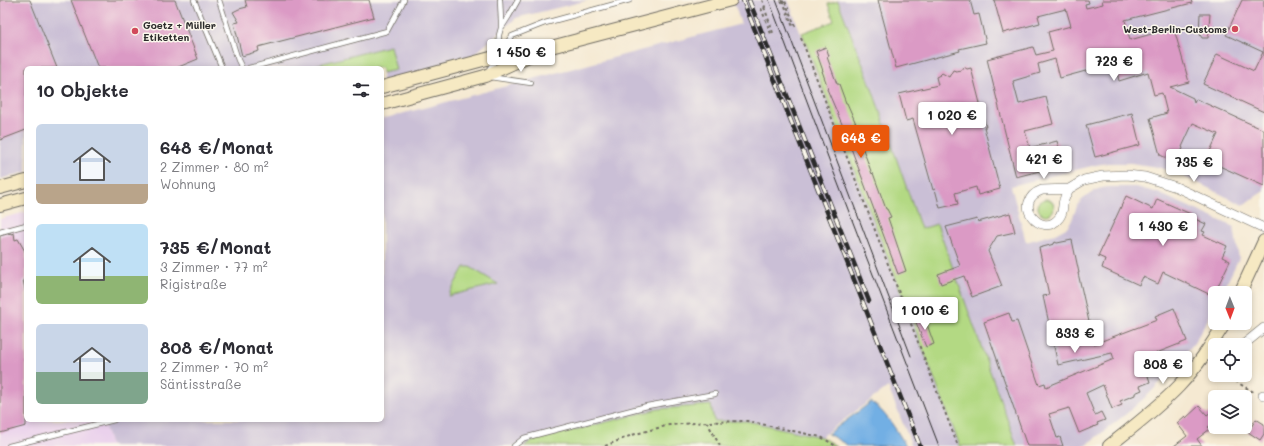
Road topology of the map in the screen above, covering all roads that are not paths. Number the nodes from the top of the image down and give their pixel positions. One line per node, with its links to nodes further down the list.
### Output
1 (194, 0): 11 (lane)
2 (219, 0): 12 (lane)
3 (404, 0): 13 (lane)
4 (500, 0): 8 (lane)
5 (518, 0): 8 (lane)
6 (630, 0): 10 (lane)
7 (732, 0): 9 (main road)
8 (501, 28): 10 (lane)
9 (547, 48): 10 (main road); 14 (main road)
10 (498, 56): 14 (lane); 16 (main road)
11 (221, 66)
12 (241, 66)
13 (256, 66)
14 (485, 76): 15 (lane); 17 (main road)
15 (531, 83)
16 (384, 86)
17 (384, 103)
18 (24, 182): 19 (main road)
19 (0, 188)
20 (1069, 189): 20 (street); 24 (street)
21 (24, 199): 22 (main road)
22 (0, 205)
23 (24, 226): 25 (lane)
24 (1264, 228)
25 (0, 232)
26 (1264, 241): 27 (main road)
27 (1243, 286)
28 (1264, 328): 29 (street)
29 (1252, 338)
30 (1208, 358): 35 (main road)
31 (715, 394): 34 (lane)
32 (103, 422): 33 (lane)
33 (9, 446)
34 (514, 446)
35 (1109, 446)

